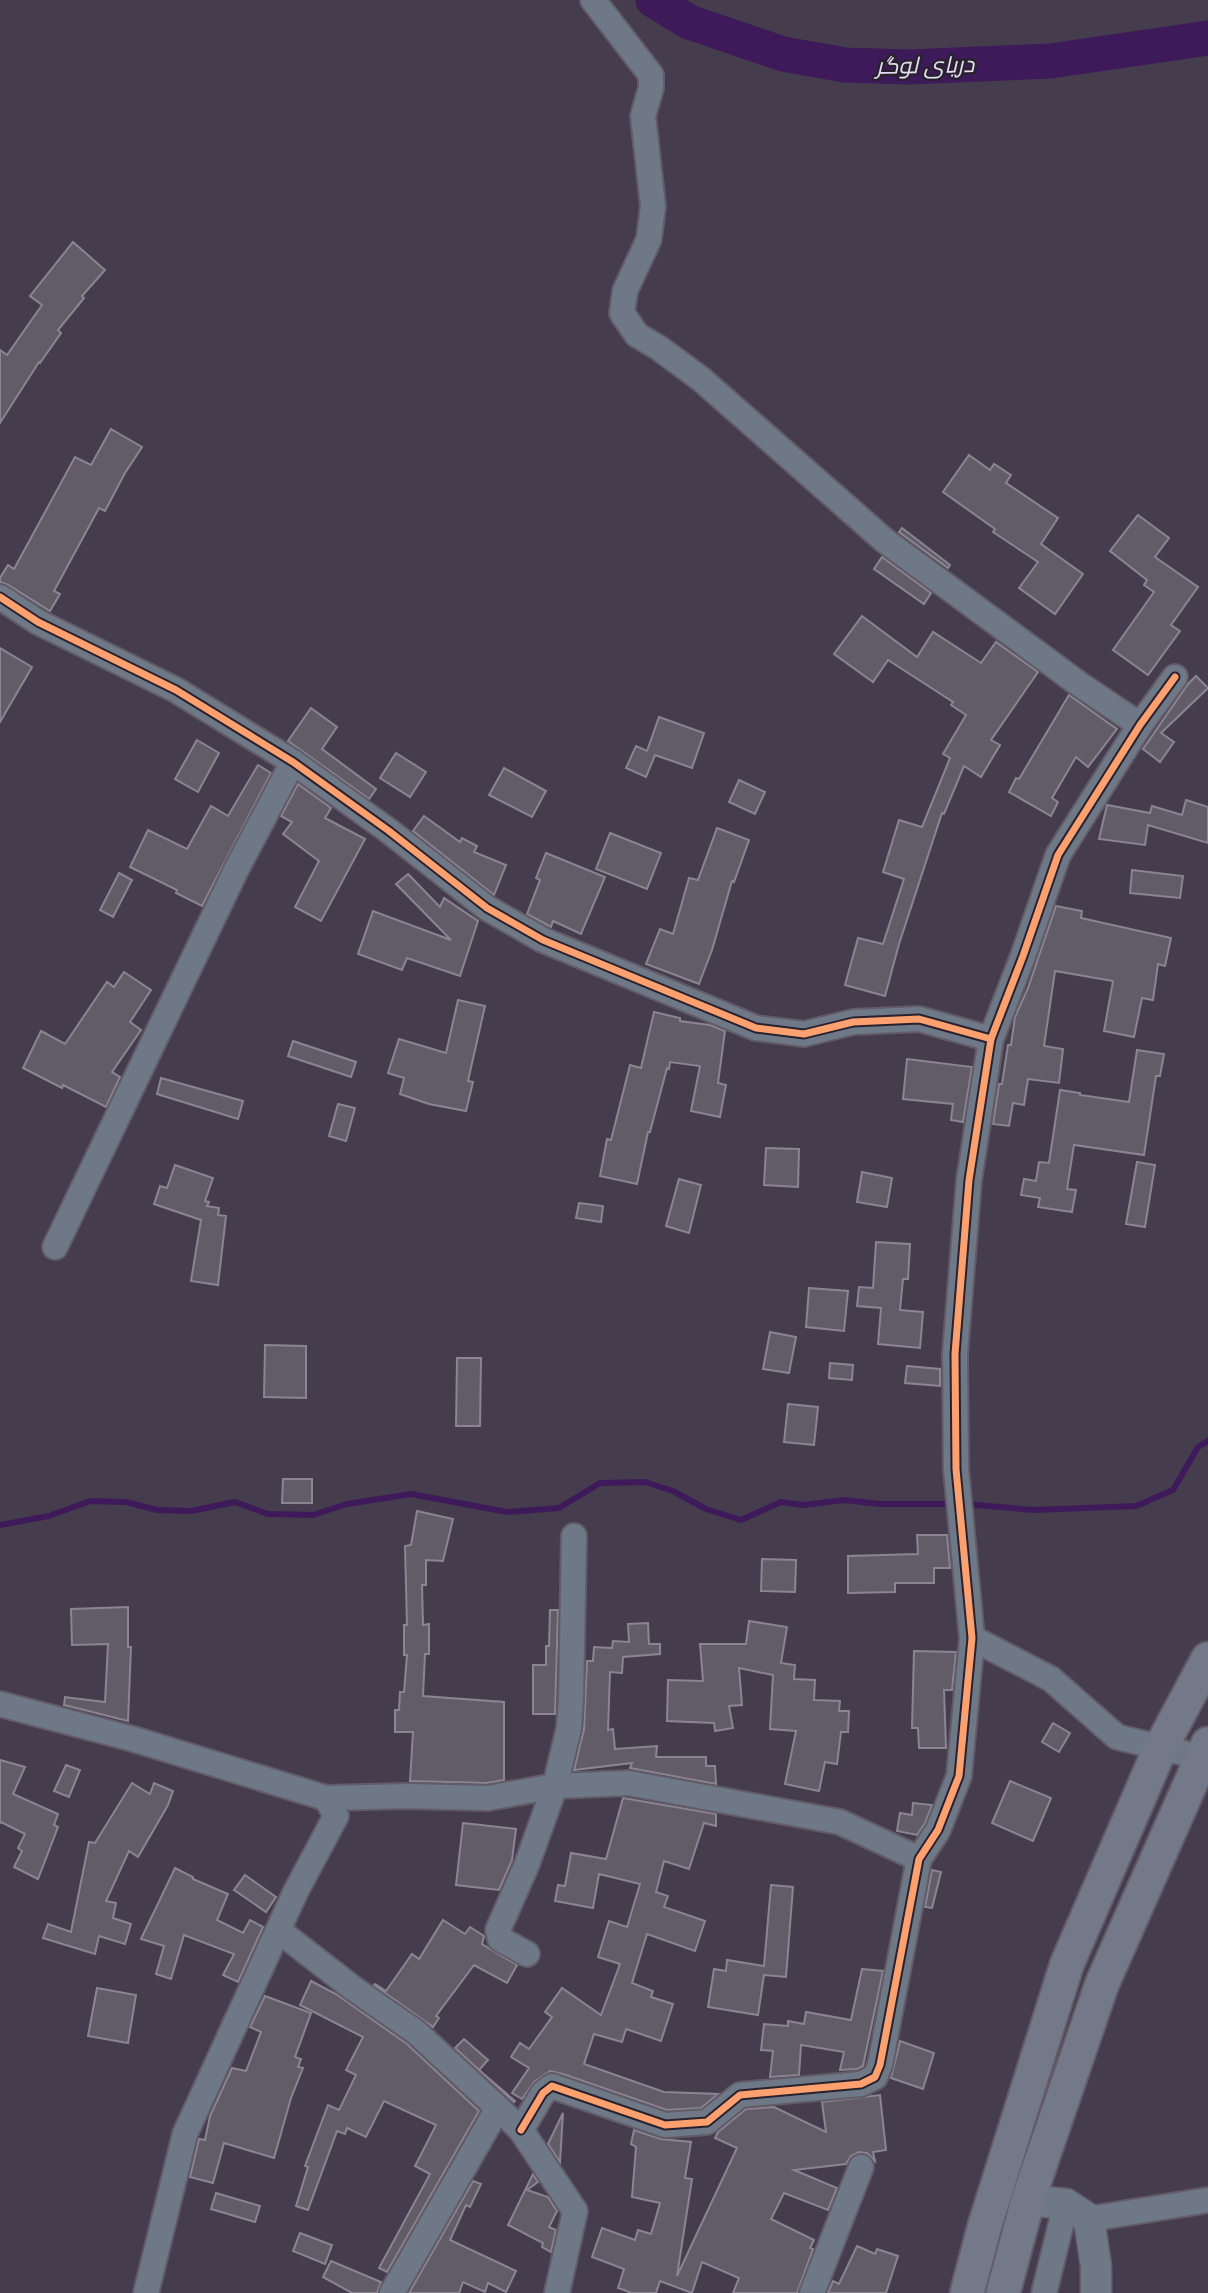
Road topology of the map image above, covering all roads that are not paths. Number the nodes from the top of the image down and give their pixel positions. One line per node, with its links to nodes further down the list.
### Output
1 (593, 0): 4 (street)
2 (0, 597): 5 (street)
3 (1175, 677): 4 (street)
4 (1140, 725): 6 (street)
5 (293, 762): 6 (street); 7 (street)
6 (991, 1039): 9 (street)
7 (55, 1247)
8 (574, 1536): 14 (street)
9 (972, 1638): 12 (street); 16 (street)
10 (1208, 1660): 12 (main road)
11 (0, 1704): 15 (street)
12 (1160, 1749): 13 (street); 29 (main road)
13 (1205, 1754): 22 (main road)
14 (555, 1786): 15 (street); 16 (street); 18 (street)
15 (326, 1798): 17 (street)
16 (919, 1859): 20 (street)
17 (278, 1930): 19 (street); 26 (street)
18 (527, 1954)
19 (498, 2108): 20 (street); 27 (street)
20 (521, 2130): 25 (street)
21 (861, 2167): 28 (street)
22 (1028, 2200): 24 (street); 30 (main road)
23 (1208, 2200): 24 (street)
24 (1078, 2212): 31 (street); 32 (street)
25 (559, 2292)
26 (146, 2293)
27 (393, 2293)
28 (812, 2293)
29 (967, 2293)
30 (1003, 2293)
31 (1044, 2293)
32 (1096, 2293)

